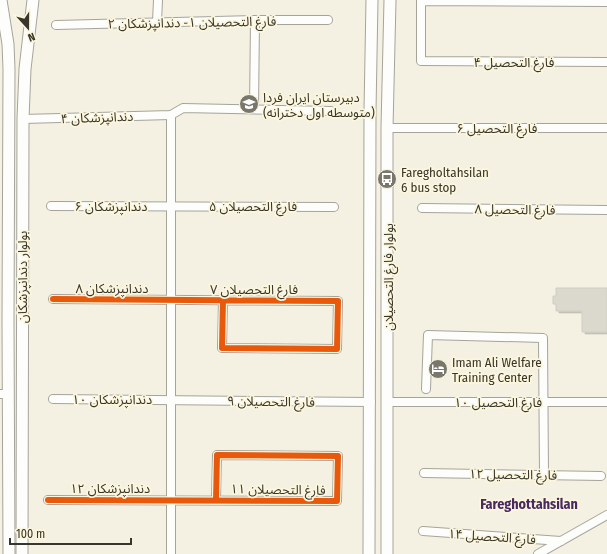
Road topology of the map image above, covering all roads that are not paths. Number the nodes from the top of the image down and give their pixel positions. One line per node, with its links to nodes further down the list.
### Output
1 (32, 0): 17 (main road, بولوار دندانپزشکان)
2 (158, 0): 10 (street)
3 (372, 0): 33 (main road, بولوار فارغ التحصیلان)
4 (390, 0): 18 (main road, بولوار فارغ التحصیلان)
5 (2, 1): 13 (main road, بولوار دندانپزشکان)
6 (421, 1): 7 (street); 12 (street, فارغ التحصیل ۴)
7 (607, 2)
8 (255, 20): 9 (street, فارغ التحصیلان ۱- دندانپزشکان ۲); 10 (street, فارغ التحصیلان ۱- دندانپزشکان ۲); 14 (street)
9 (328, 20)
10 (157, 22): 11 (street, فارغ التحصیلان ۱- دندانپزشکان ۲)
11 (56, 25)
12 (607, 62)
13 (4, 69): 30 (main road, بولوار دندانپزشکان)
14 (254, 109): 15 (street, دندانپزشکان ۴); 16 (street, دندانپزشکان ۴)
15 (331, 111)
16 (171, 115): 17 (street, دندانپزشکان ۴); 21 (street)
17 (23, 119): 29 (main road, بولوار دندانپزشکان)
18 (387, 128): 19 (street, فارغ التحصیل ۶); 34 (main road, بولوار فارغ التحصیلان)
19 (607, 128)
20 (51, 206): 21 (street, دندانپزشکان ۶)
21 (171, 206): 22 (street, فارغ التحصیلان ۵); 26 (street)
22 (334, 207)
23 (422, 208): 24 (street, فارغ التحصیل ۸)
24 (607, 210)
25 (53, 299): 26 (street, دندانپزشکان ۸)
26 (171, 300): 27 (street, فارغ التحصیلان ۷); 32 (street)
27 (222, 300): 27 (street, فارغ التحصیلان ۷)
28 (426, 390): 35 (street)
29 (22, 396): 30 (main road); 47 (main road, بولوار دندانپزشکان)
30 (4, 399): 46 (main road, بولوار دندانپزشکان)
31 (53, 399): 32 (street, دندانپزشکان ۱۰)
32 (171, 399): 33 (street, فارغ التحصیلان ۹); 40 (street)
33 (371, 402): 34 (main road); 49 (main road, بولوار فارغ التحصیلان)
34 (388, 402): 35 (street, فارغ التحصیل ۱۰); 50 (main road, بولوار فارغ التحصیلان)
35 (543, 402): 36 (street, فارغ التحصیل ۱۰); 38 (street)
36 (607, 402)
37 (424, 473): 38 (street, فارغ التحصیل ۱۲)
38 (544, 475): 39 (street, فارغ التحصیل ۱۲)
39 (601, 476)
40 (171, 499): 41 (street, دندانپزشکان ۱۲); 42 (street, فارغ التحصیلان ۱۱); 48 (street)
41 (48, 500)
42 (216, 500): 42 (street, فارغ التحصیلان ۱۱)
43 (607, 515): 45 (street)
44 (423, 531): 45 (street, فارغ التحصیل ۱۴)
45 (561, 541): 51 (street)
46 (9, 554)
47 (22, 554)
48 (171, 554)
49 (369, 554)
50 (387, 554)
51 (538, 554)

